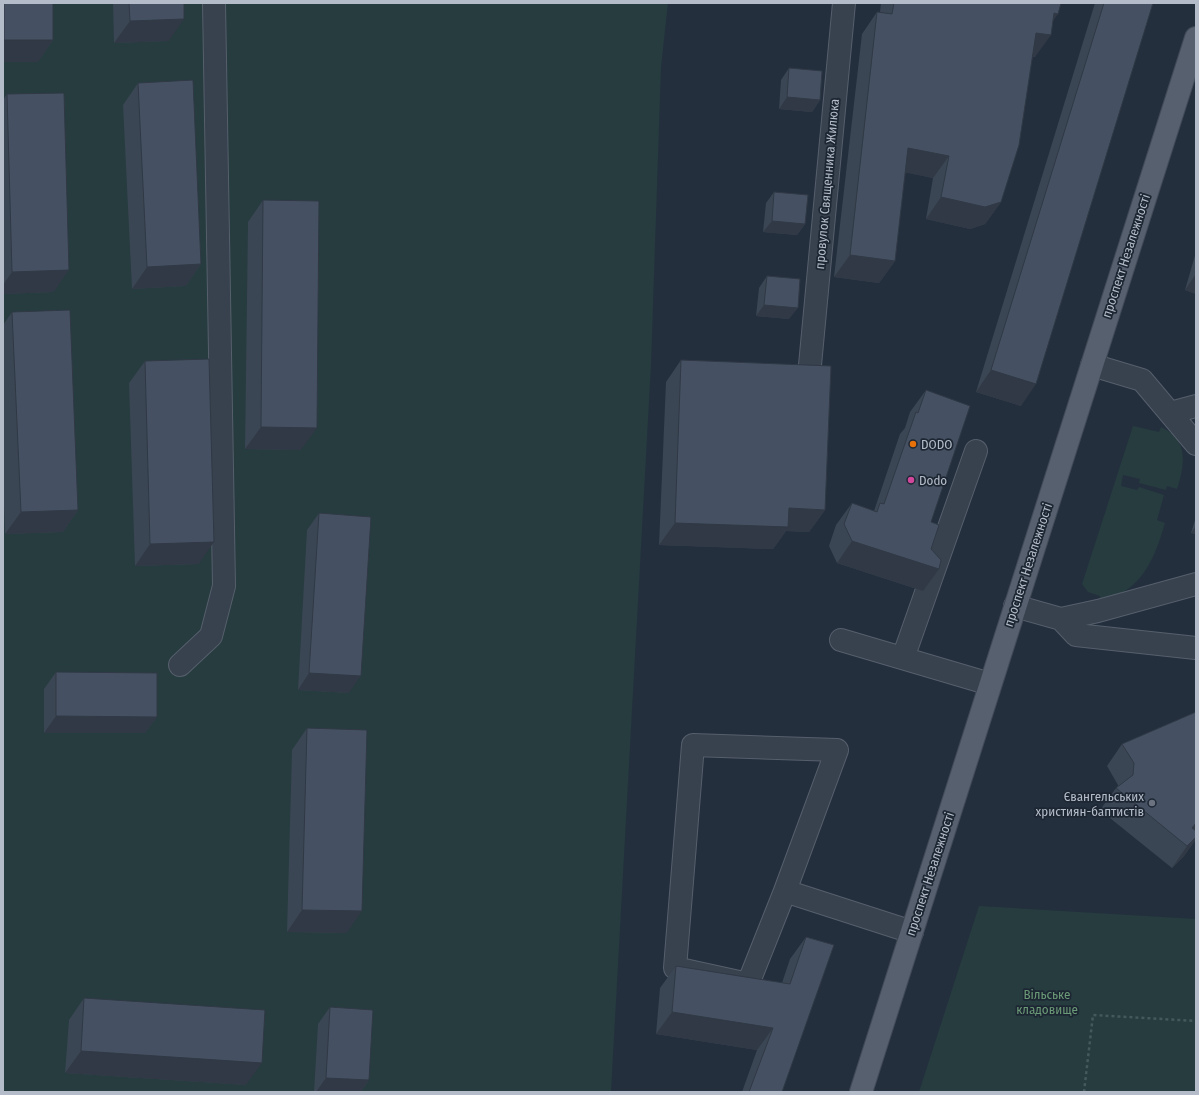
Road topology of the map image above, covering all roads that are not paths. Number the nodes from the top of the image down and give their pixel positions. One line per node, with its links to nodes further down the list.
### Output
1 (214, 3): 16 (street)
2 (844, 3): 5 (street, провулок Священника Жилюка)
3 (1196, 38): 4 (main road, проспект Незалежності)
4 (1092, 364): 7 (street); 11 (main road, проспект Незалежності)
5 (810, 365)
6 (1196, 406): 7 (street)
7 (1170, 413): 8 (street)
8 (1196, 444)
9 (976, 452): 15 (street)
10 (1196, 584): 12 (street)
11 (1015, 606): 12 (street); 17 (main road, проспект Незалежності)
12 (1061, 619): 14 (street)
13 (841, 640): 15 (street)
14 (1196, 648)
15 (904, 658): 17 (street)
16 (180, 664)
17 (990, 684): 19 (main road, проспект Незалежності)
18 (785, 891): 18 (street); 19 (street)
19 (912, 932): 20 (main road, проспект Незалежності)
20 (861, 1092)

